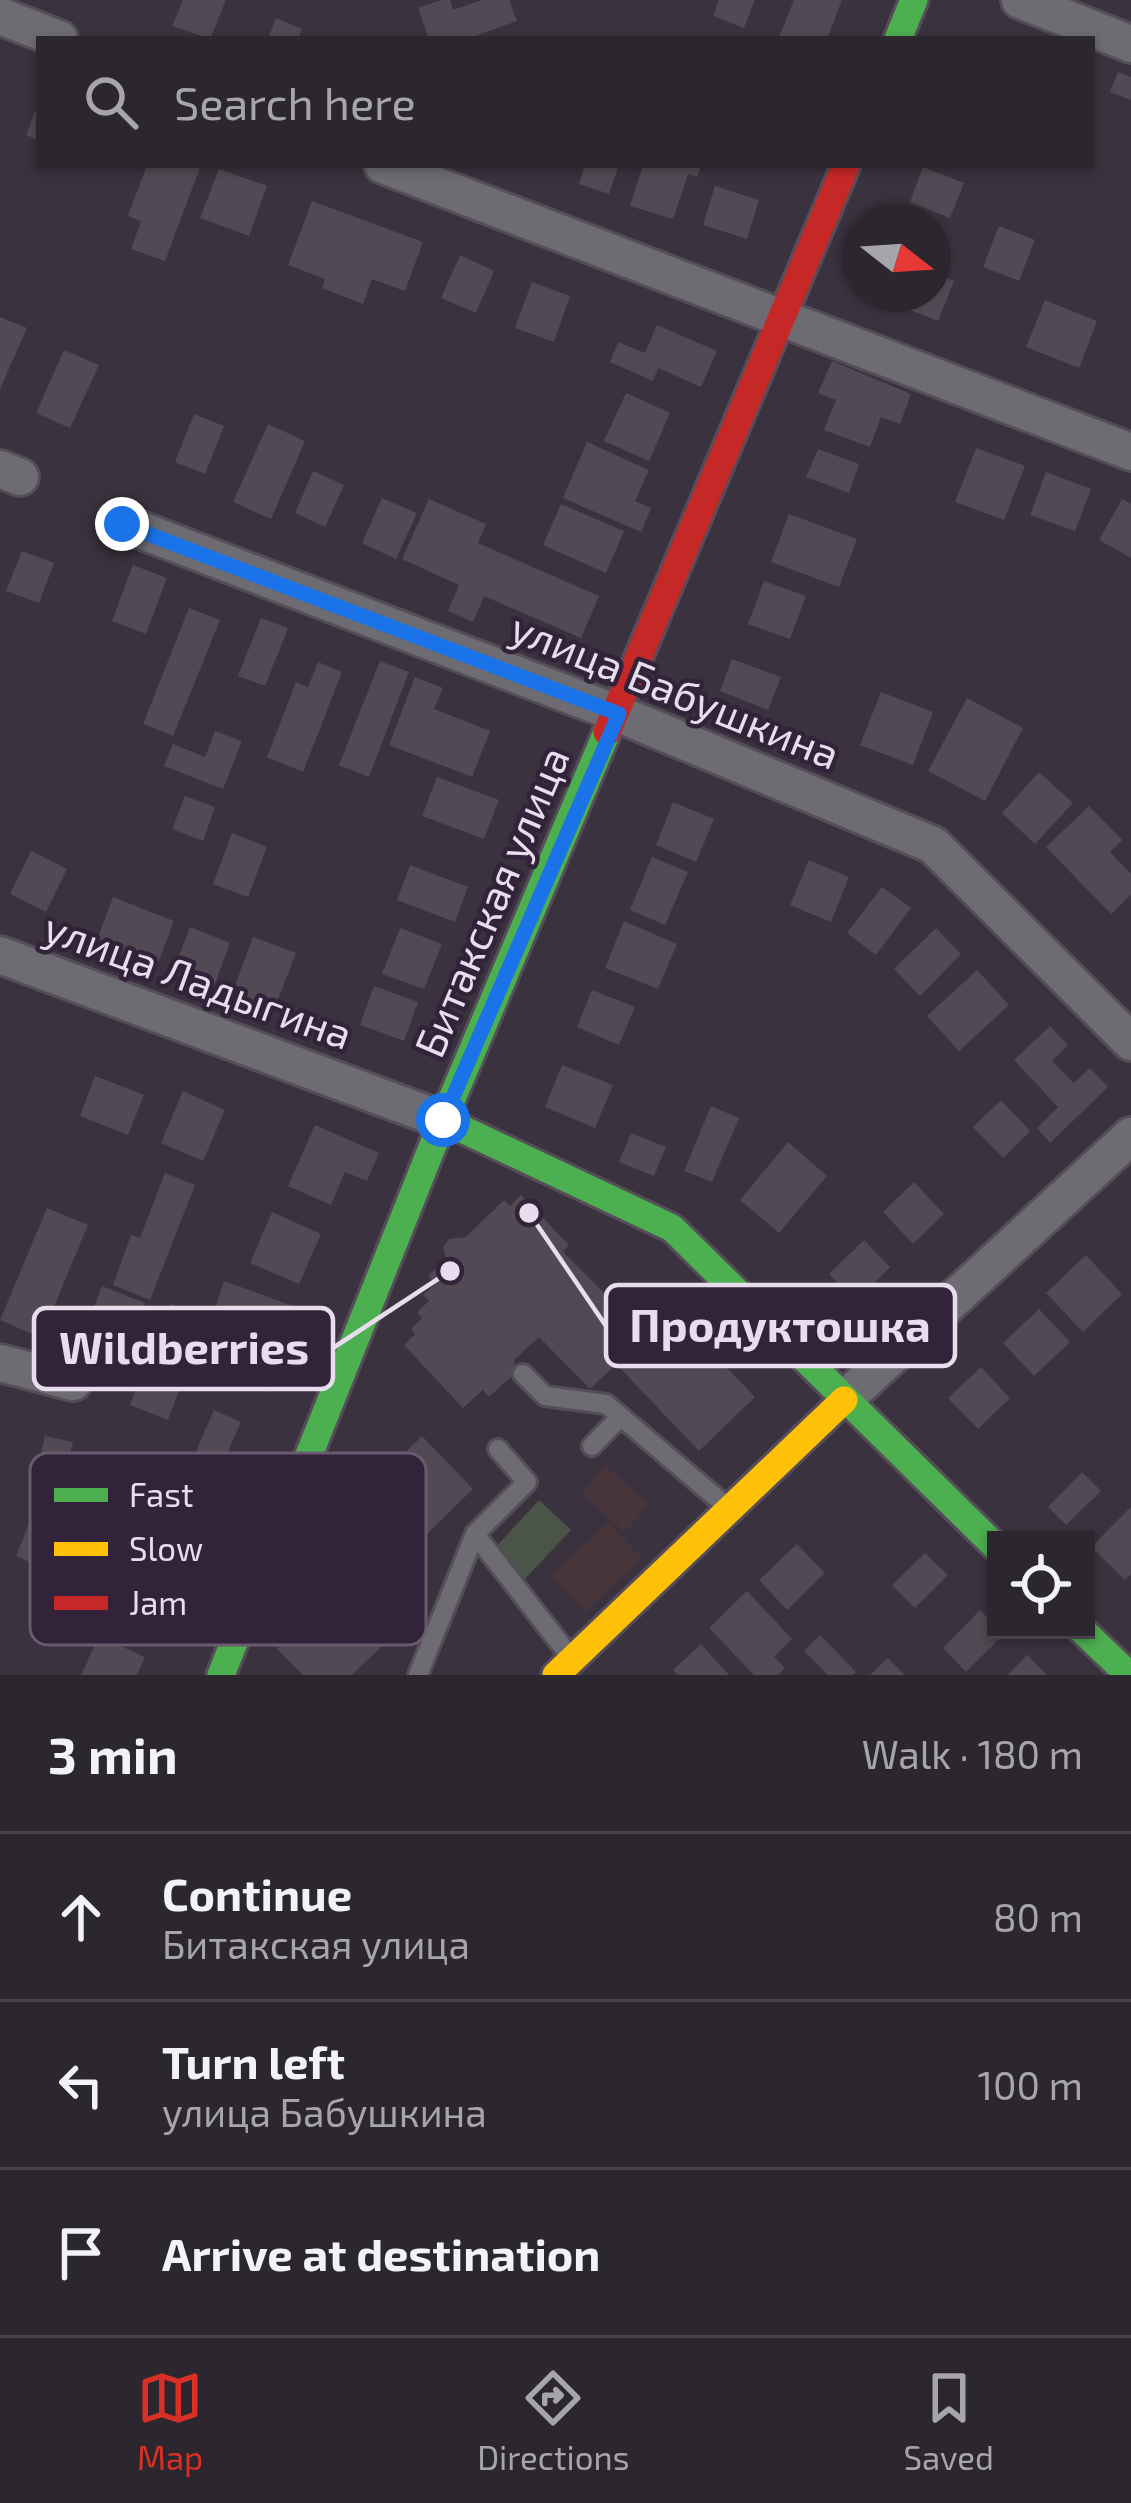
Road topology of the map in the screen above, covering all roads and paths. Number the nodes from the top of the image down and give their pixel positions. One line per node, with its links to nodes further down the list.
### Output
1 (914, 0): 5 (street)
2 (1020, 0): 6 (street)
3 (0, 16): 4 (street)
4 (51, 36)
5 (899, 36)
6 (1131, 44)
7 (391, 168): 9 (street)
8 (845, 168): 9 (street, Битакская улица)
9 (782, 320): 10 (street); 12 (street, Битакская улица)
10 (1131, 452)
11 (122, 524): 12 (street, улица Бабушкина)
12 (619, 714): 14 (street, улица Бабушкина); 15 (street, Битакская улица)
13 (0, 955): 15 (street, улица Ладыгина)
14 (1131, 1042)
15 (443, 1120): 20 (street, улица Ладыгина); 24 (street, Битакская улица)
16 (1131, 1136): 20 (street)
17 (0, 1363): 19 (street)
18 (523, 1374): 21 (lane)
19 (73, 1382)
20 (844, 1400): 25 (street); 27 (street, улица Ладыгина)
21 (620, 1417): 22 (lane); 25 (lane)
22 (592, 1446)
23 (498, 1449): 26 (lane)
24 (310, 1453)
25 (729, 1509): 30 (street)
26 (476, 1534): 30 (lane); 32 (lane)
27 (987, 1538)
28 (1091, 1639): 33 (street)
29 (233, 1645): 31 (street, Битакская улица)
30 (572, 1670)
31 (221, 1675)
32 (418, 1675)
33 (1129, 1675)

